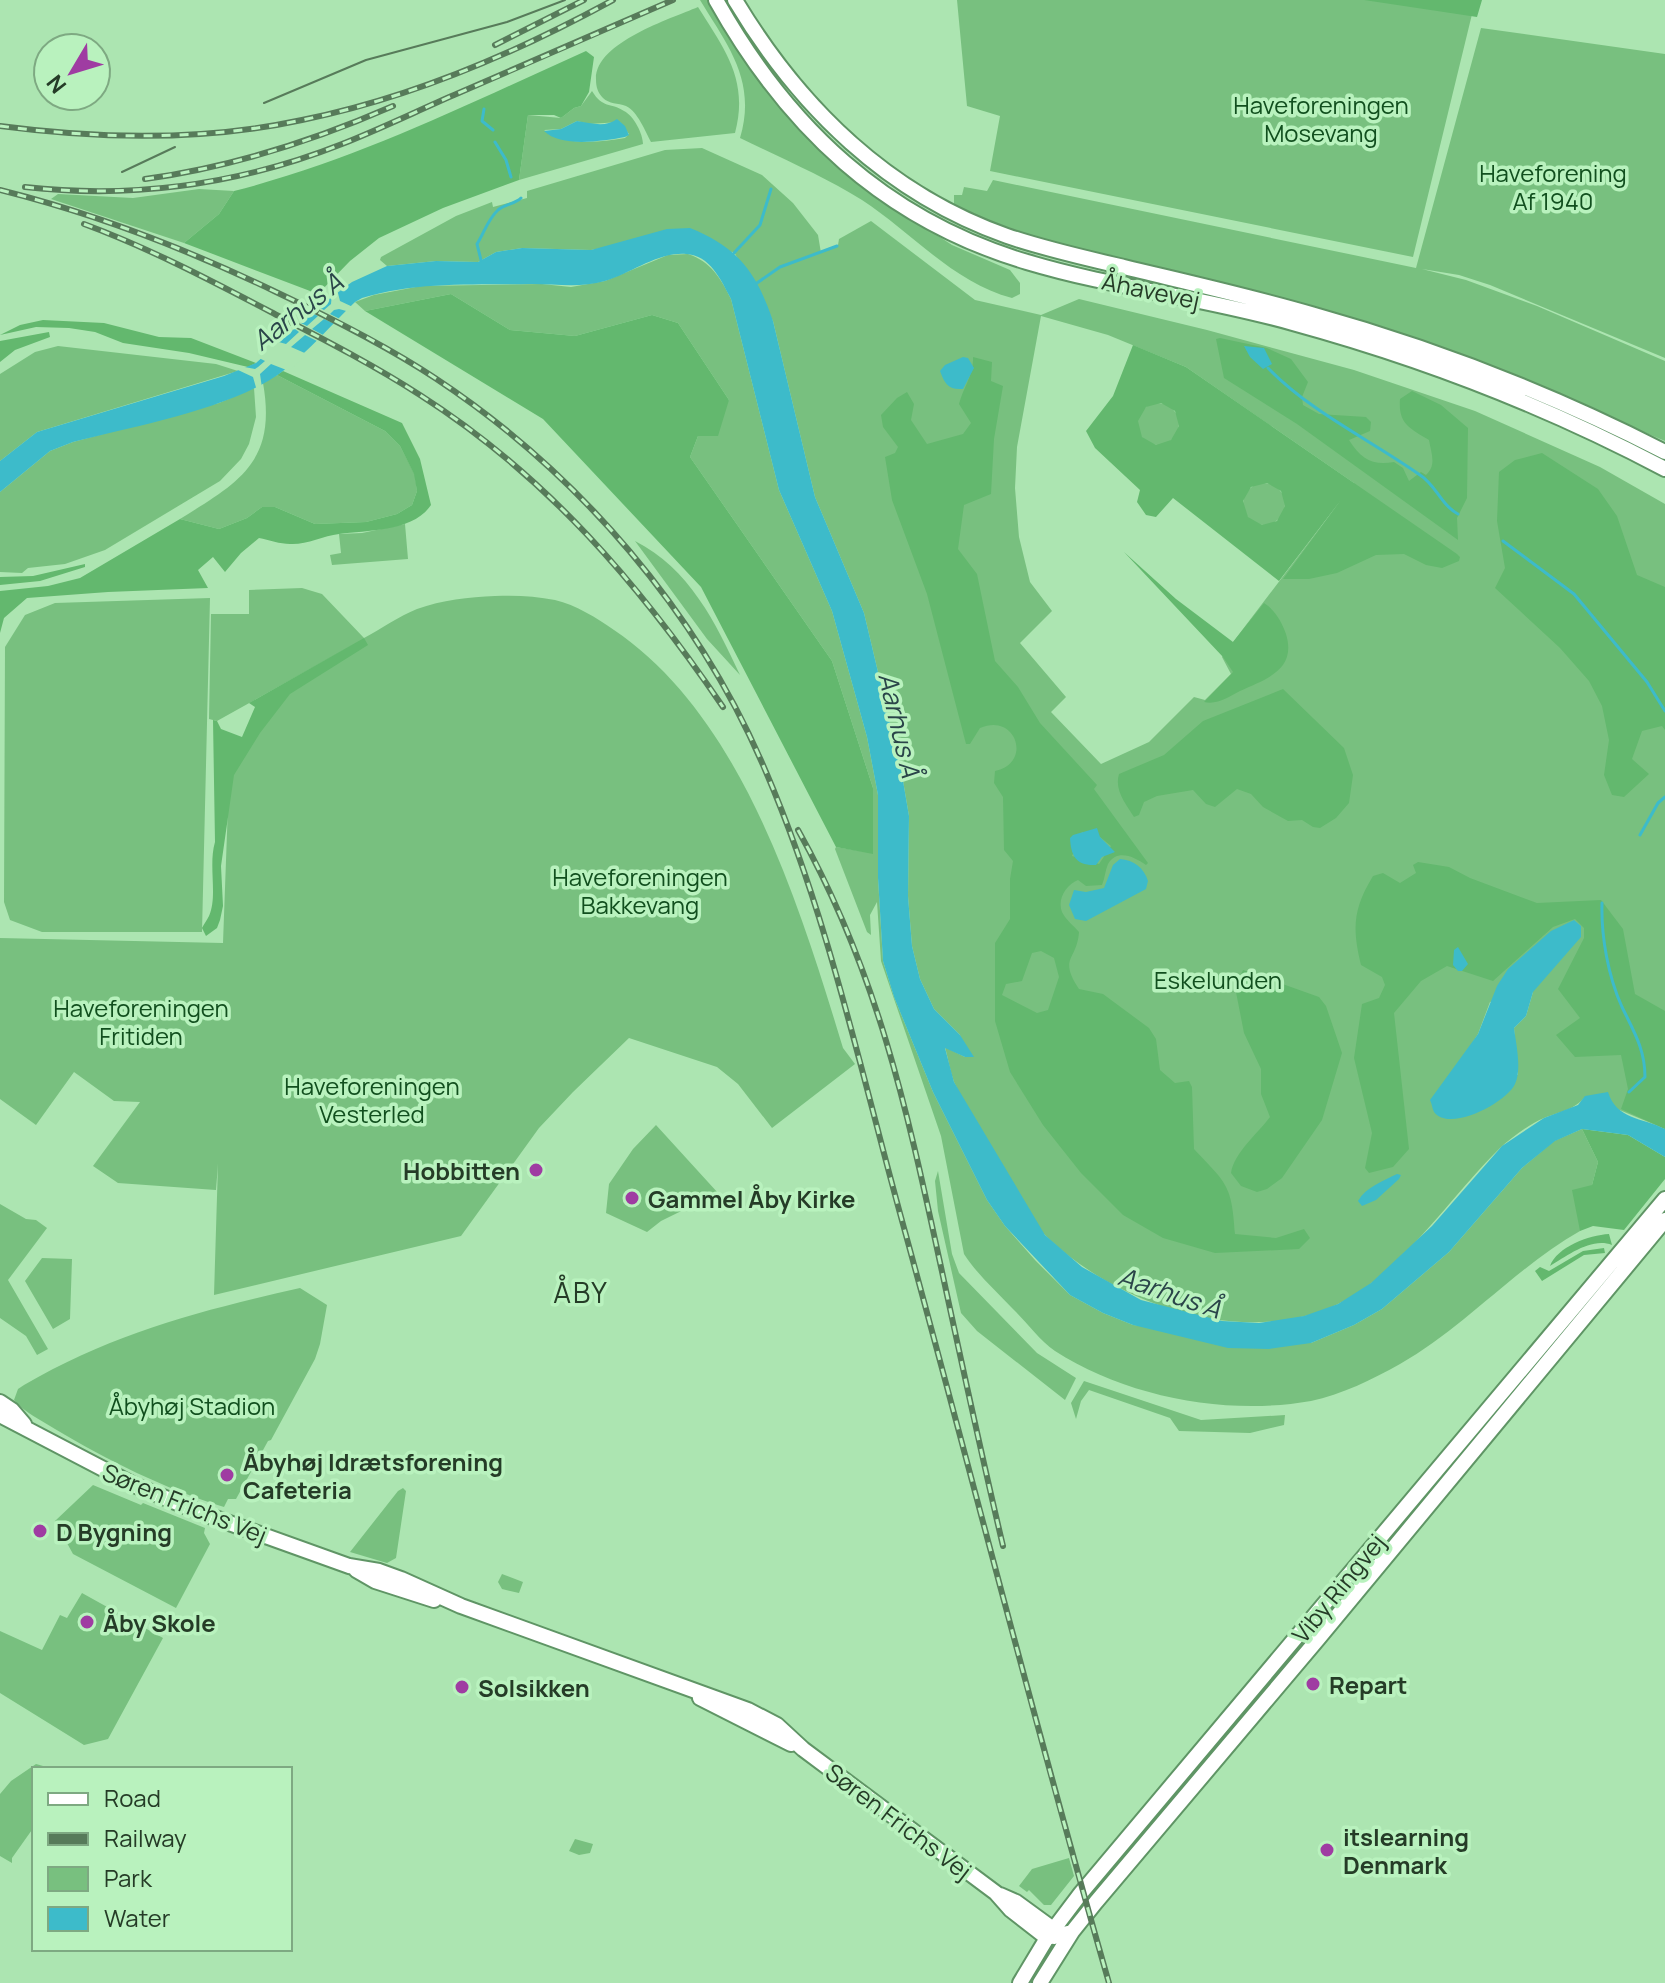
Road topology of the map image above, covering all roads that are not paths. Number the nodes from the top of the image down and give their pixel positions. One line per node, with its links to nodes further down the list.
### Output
1 (716, 0): 3 (main road, Åhavevej)
2 (735, 0): 3 (main road)
3 (1034, 258): 4 (main road, Åhavevej); 5 (main road, Åhavevej)
4 (1504, 396): 8 (main road, Åhavevej); 9 (main road)
5 (1637, 438): 6 (main road); 7 (main road, Åhavevej)
6 (1665, 444)
7 (1665, 452)
8 (1665, 469)
9 (1665, 479)
10 (1665, 1199): 15 (main road, Viby Ringvej)
11 (1665, 1220): 16 (main road, Viby Ringvej)
12 (0, 1402): 14 (main road, Søren Frichs Vej)
13 (0, 1415): 14 (main road, Søren Frichs Vej)
14 (26, 1428): 18 (main road, Søren Frichs Vej)
15 (1352, 1569): 16 (main road); 18 (main road, Viby Ringvej)
16 (1367, 1580): 17 (main road, Viby Ringvej)
17 (1072, 1932): 18 (main road); 20 (main road, Viby Ringvej)
18 (1051, 1935): 19 (main road, Viby Ringvej); 20 (main road)
19 (1020, 1983)
20 (1037, 1983)

